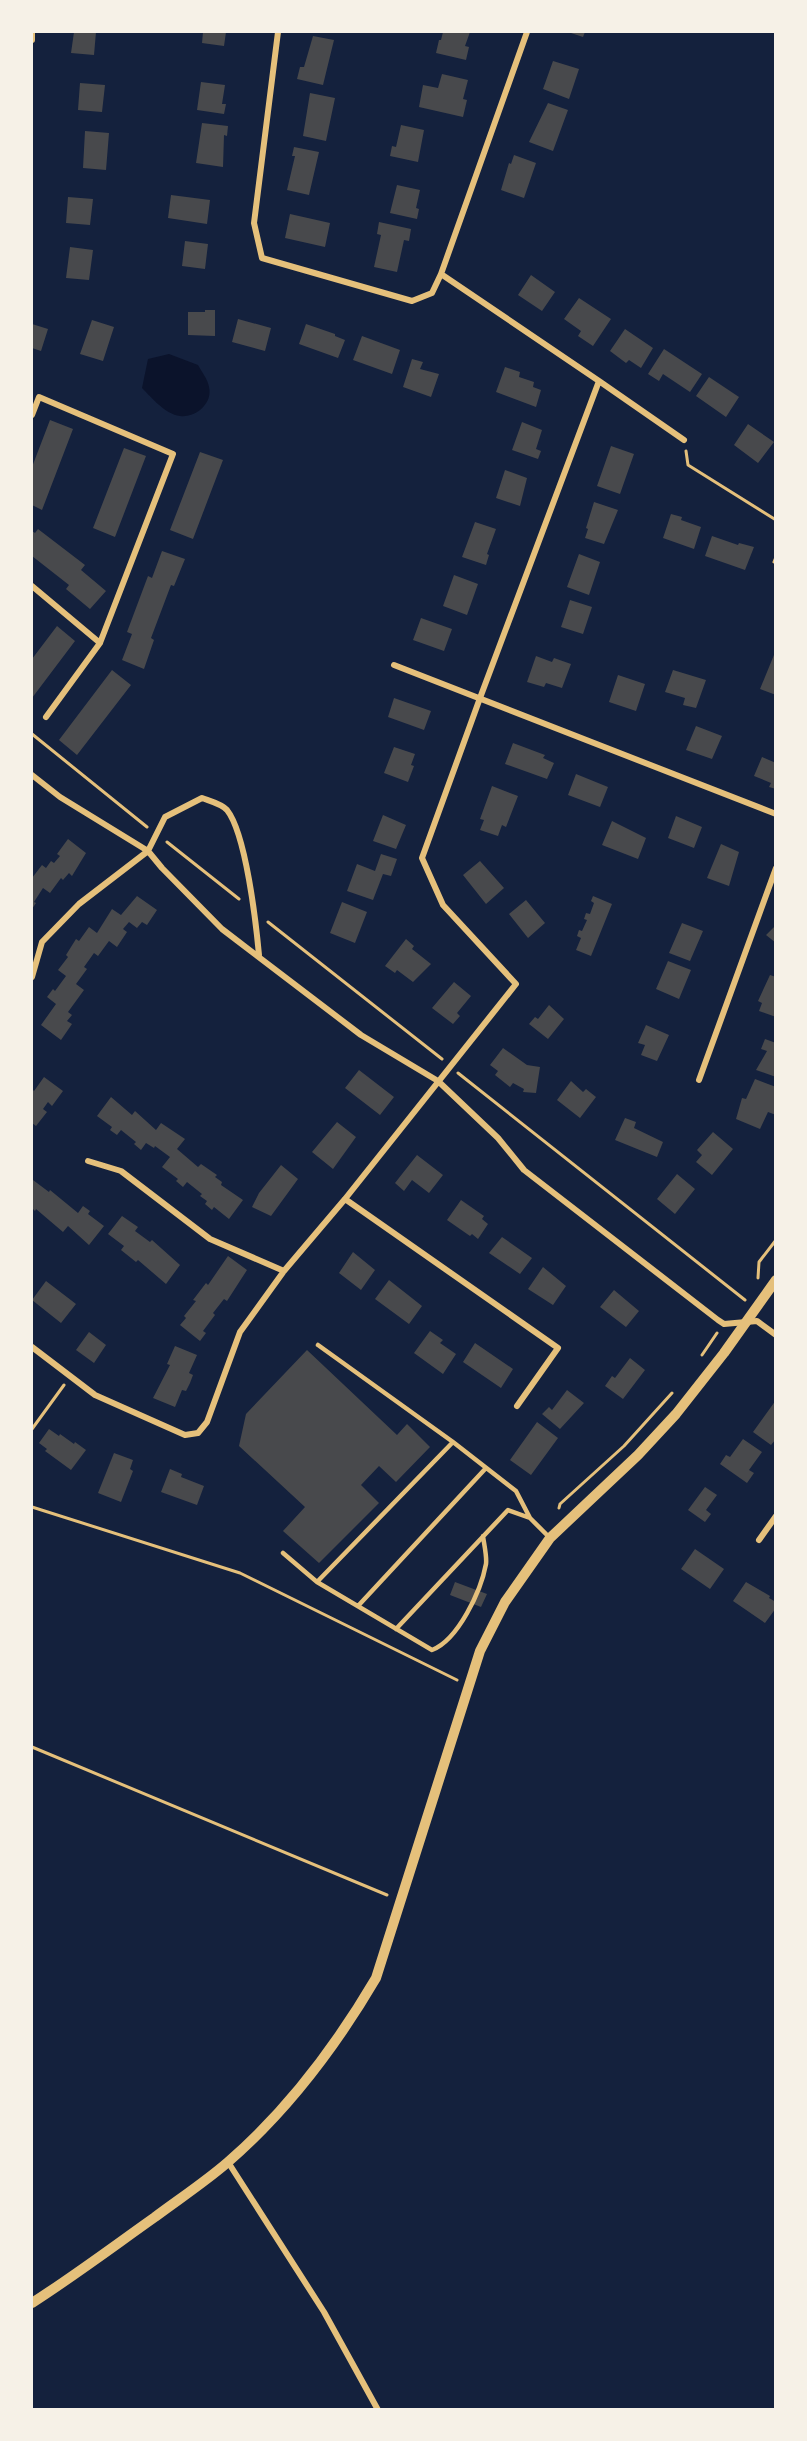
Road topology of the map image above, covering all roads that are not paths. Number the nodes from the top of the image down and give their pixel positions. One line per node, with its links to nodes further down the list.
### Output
1 (32, 32): 4 (street)
2 (278, 32): 5 (street)
3 (526, 32): 5 (street)
4 (32, 39)
5 (441, 274): 6 (street)
6 (600, 381): 8 (street); 12 (street)
7 (32, 415): 10 (street)
8 (684, 440)
9 (32, 586): 10 (street)
10 (100, 643): 13 (street)
11 (394, 664): 12 (street)
12 (480, 698): 15 (street); 21 (street)
13 (46, 717)
14 (32, 775): 16 (street)
15 (776, 814)
16 (148, 851): 18 (street); 18 (street); 19 (street)
17 (776, 868): 20 (street)
18 (259, 955): 21 (street)
19 (32, 977)
20 (699, 1080)
21 (438, 1081): 23 (street); 26 (street)
22 (88, 1161): 24 (street)
23 (345, 1199): 24 (street); 30 (street)
24 (284, 1271): 29 (street)
25 (776, 1280): 26 (street)
26 (745, 1322): 27 (street); 36 (street)
27 (776, 1335)
28 (318, 1345): 31 (lane)
29 (32, 1347)
30 (517, 1406)
31 (453, 1442): 32 (lane); 39 (lane)
32 (486, 1468): 34 (lane); 40 (lane)
33 (776, 1516): 37 (street)
34 (530, 1518): 35 (lane); 36 (lane)
35 (483, 1536): 41 (lane); 41 (lane)
36 (550, 1538): 42 (street)
37 (759, 1540)
38 (283, 1553): 39 (lane)
39 (317, 1582): 40 (lane)
40 (358, 1606): 41 (lane)
41 (396, 1629)
42 (228, 2162): 43 (street); 44 (street)
43 (32, 2303)
44 (378, 2409)

